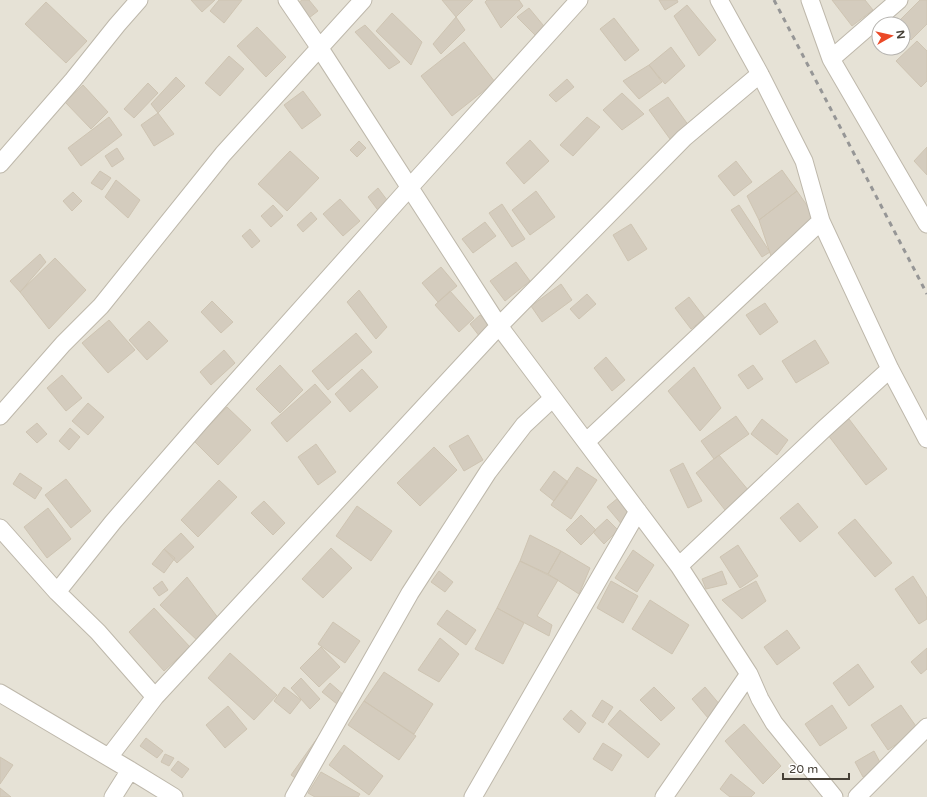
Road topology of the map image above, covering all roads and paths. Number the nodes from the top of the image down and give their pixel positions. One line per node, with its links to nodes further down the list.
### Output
1 (139, 0): 11 (street)
2 (287, 0): 8 (street)
3 (363, 0): 8 (street)
4 (579, 0): 12 (street)
5 (719, 0): 10 (street)
6 (810, 0): 9 (street)
7 (899, 0): 9 (street)
8 (319, 47): 12 (street); 18 (street)
9 (831, 59): 14 (street)
10 (760, 74): 13 (street); 15 (street)
11 (0, 164)
12 (410, 187): 15 (street); 24 (street)
13 (821, 221): 16 (street); 20 (street)
14 (927, 224)
15 (499, 326): 17 (street); 27 (street)
16 (890, 370): 19 (street); 23 (street)
17 (553, 398): 20 (street); 33 (street)
18 (0, 416)
19 (927, 439)
20 (586, 442): 21 (street)
21 (638, 512): 23 (street); 34 (street)
22 (0, 528): 24 (street)
23 (679, 566): 25 (street)
24 (58, 592): 27 (street)
25 (749, 674): 35 (street); 36 (street)
26 (0, 693): 29 (street)
27 (156, 697): 29 (street)
28 (927, 727): 37 (street)
29 (109, 757): 30 (street)
30 (130, 770): 31 (street); 32 (street)
31 (113, 797)
32 (174, 797)
33 (294, 797)
34 (473, 797)
35 (664, 797)
36 (834, 797)
37 (857, 797)

